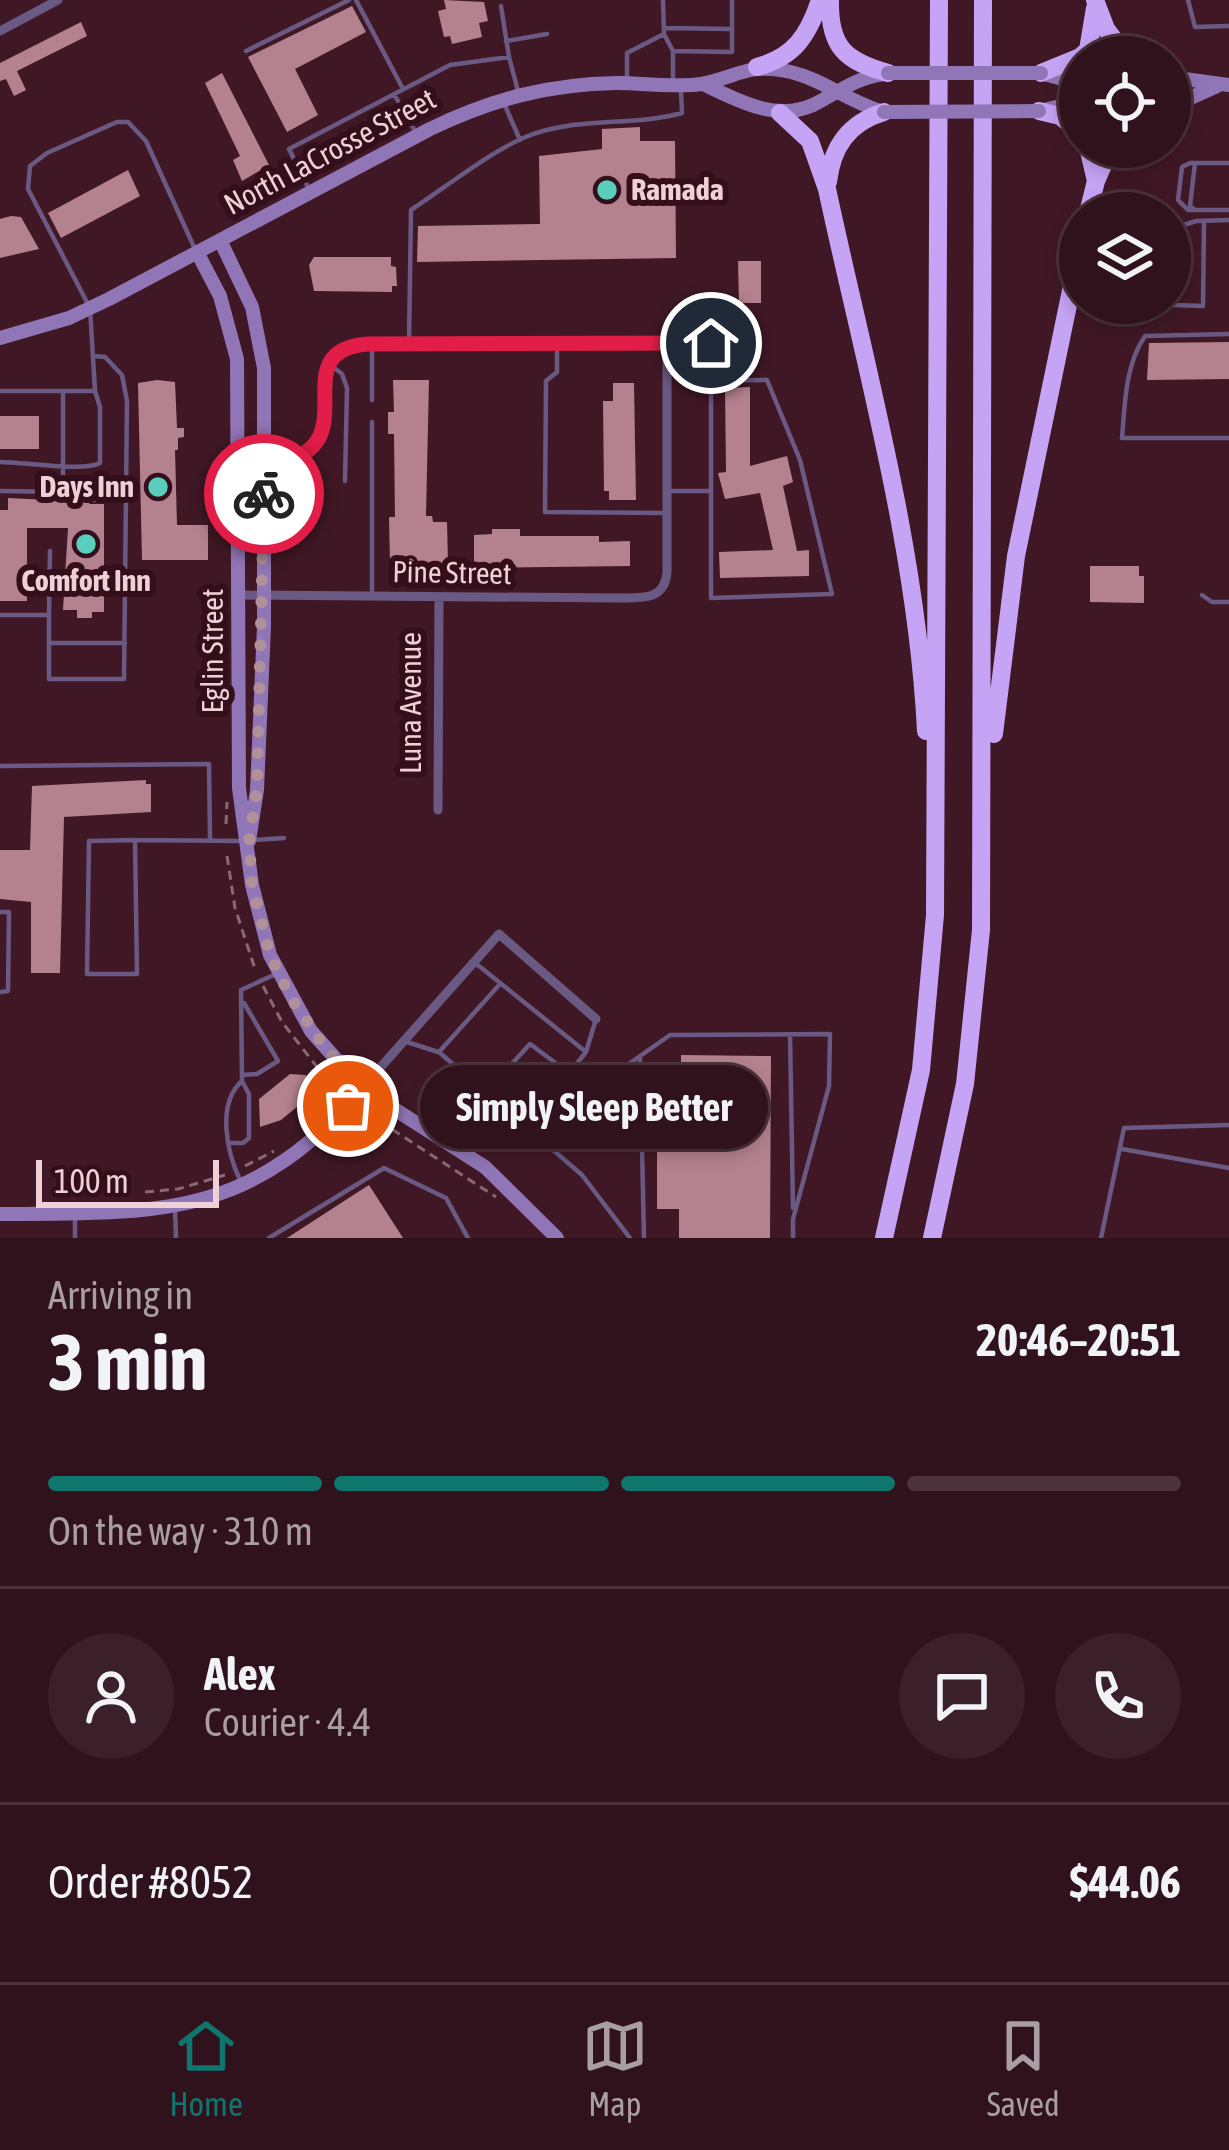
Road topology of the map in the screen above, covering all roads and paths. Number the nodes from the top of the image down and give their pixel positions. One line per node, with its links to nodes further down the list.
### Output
1 (58, 0): 14 (street)
2 (353, 0): 21 (lane); 34 (lane)
3 (664, 0): 16 (lane)
4 (732, 0): 15 (lane)
5 (820, 0): 25 (highway)
6 (830, 0): 26 (highway)
7 (939, 0): 112 (highway)
8 (983, 0): 110 (highway)
9 (1188, 0): 13 (lane)
10 (1095, 2): 18 (highway); 19 (highway)
11 (501, 7): 20 (lane)
12 (0, 16): 14 (street)
13 (1229, 26)
14 (3, 29)
15 (732, 29): 16 (lane); 22 (lane)
16 (664, 31): 22 (lane); 30 (lane)
17 (548, 34): 20 (lane)
18 (1090, 36)
19 (1111, 36)
20 (506, 41): 23 (lane)
21 (246, 51)
22 (674, 51): 31 (lane)
23 (509, 57): 34 (lane); 36 (lane)
24 (1059, 66): 27 (highway)
25 (758, 67): 32 (street, North LaCrosse Street); 35 (street)
26 (888, 73): 27 (street, bridge); 35 (street)
27 (1041, 73): 28 (street)
28 (1059, 78)
29 (1191, 81): 33 (street)
30 (627, 83): 31 (street, North LaCrosse Street); 36 (street, North LaCrosse Street)
31 (677, 84): 32 (street, North LaCrosse Street); 46 (lane)
32 (703, 84): 43 (street, North LaCrosse Street)
33 (1223, 86): 39 (street)
34 (403, 89): 37 (lane)
35 (834, 92): 42 (street); 43 (street)
36 (519, 93): 38 (street, North LaCrosse Street)
37 (394, 94): 45 (lane); 53 (lane)
38 (502, 98): 45 (street, North LaCrosse Street); 46 (lane)
39 (1191, 99)
40 (1059, 106): 41 (street)
41 (1039, 111): 42 (street, bridge); 44 (highway)
42 (884, 112): 52 (highway)
43 (780, 113): 52 (highway)
44 (1059, 116)
45 (418, 136): 53 (street, North LaCrosse Street)
46 (520, 140): 69 (lane)
47 (1195, 163): 48 (lane); 55 (lane); 55 (lane)
48 (1229, 163)
49 (1093, 168): 51 (highway)
50 (1102, 168): 51 (highway)
51 (1096, 181): 54 (highway)
52 (827, 189): 112 (highway)
53 (311, 192): 59 (street, North LaCrosse Street)
54 (1093, 192)
55 (1195, 210): 56 (lane)
56 (1229, 210)
57 (1229, 220): 58 (lane)
58 (1204, 221): 58 (lane)
59 (220, 240): 60 (street, North LaCrosse Street); 80 (street, Eglin Street)
60 (197, 252): 61 (street, North LaCrosse Street); 61 (lane); 81 (street, Eglin Street)
61 (90, 308): 64 (street, North LaCrosse Street); 70 (lane)
62 (1064, 324): 110 (highway)
63 (1229, 334): 78 (lane)
64 (0, 338)
65 (557, 343): 66 (street); 69 (street); 91 (lane)
66 (667, 343): 67 (street); 85 (street)
67 (715, 343): 72 (lane)
68 (372, 344): 69 (street); 71 (street); 76 (lane)
69 (409, 344)
70 (92, 356): 75 (lane); 84 (lane)
71 (328, 364): 80 (street); 83 (lane)
72 (711, 381): 86 (lane); 86 (lane)
73 (0, 391): 74 (lane)
74 (63, 391): 75 (lane); 82 (lane)
75 (94, 391): 82 (lane)
76 (372, 400)
77 (372, 422): 96 (lane)
78 (1229, 438)
79 (0, 462): 82 (lane)
80 (264, 464): 81 (street); 94 (street, Eglin Street)
81 (240, 465): 93 (street, Eglin Street)
82 (63, 466): 88 (lane)
83 (345, 481)
84 (126, 484): 90 (lane); 102 (lane)
85 (667, 490): 86 (lane); 91 (street)
86 (711, 490)
87 (0, 491): 88 (lane)
88 (63, 491): 89 (lane)
89 (70, 500)
90 (94, 500)
91 (667, 513): 97 (street, Pine Street)
92 (50, 551): 100 (lane)
93 (240, 595): 94 (street, Pine Street); 108 (street, Eglin Street)
94 (265, 595): 96 (street, Pine Street); 108 (street, Eglin Street)
95 (1202, 595): 98 (lane)
96 (372, 596): 97 (street, Pine Street)
97 (439, 597): 104 (street, Luna Avenue)
98 (1229, 602)
99 (0, 615): 100 (lane)
100 (50, 615): 101 (lane)
101 (50, 643): 102 (lane); 102 (lane)
102 (125, 644)
103 (0, 766): 106 (lane)
104 (438, 810)
105 (284, 838): 108 (lane)
106 (210, 839): 107 (lane); 108 (lane)
107 (136, 840): 107 (lane)
108 (249, 841): 114 (street, Eglin Street)
109 (227, 856): 115 (path)
110 (984, 859): 153 (highway)
111 (0, 911): 117 (lane)
112 (935, 915): 152 (highway)
113 (475, 962): 116 (lane); 119 (street); 121 (street)
114 (278, 973): 115 (lane); 127 (street, Eglin Street)
115 (260, 981): 118 (lane); 131 (path)
116 (500, 984): 122 (lane); 123 (lane)
117 (0, 992)
118 (241, 998): 126 (lane); 126 (lane)
119 (596, 1019): 123 (lane)
120 (790, 1034): 124 (lane); 143 (lane); 143 (lane)
121 (404, 1040): 122 (lane); 127 (street)
122 (439, 1052): 128 (lane)
123 (586, 1052): 125 (lane)
124 (640, 1056): 149 (lane); 150 (lane)
125 (569, 1073): 128 (lane); 128 (lane)
126 (242, 1078): 132 (lane); 132 (lane)
127 (363, 1087): 137 (street); 148 (street, Eglin Street)
128 (485, 1093)
129 (367, 1113): 139 (path)
130 (1229, 1125): 133 (lane)
131 (303, 1129)
132 (228, 1143): 136 (lane)
133 (1120, 1149): 135 (lane); 154 (lane)
134 (275, 1150): 136 (path)
135 (1229, 1168)
136 (235, 1171): 137 (lane); 138 (path)
137 (243, 1186): 140 (street)
138 (146, 1192)
139 (506, 1205)
140 (175, 1208): 141 (street); 145 (lane)
141 (75, 1213): 142 (street); 144 (lane)
142 (0, 1214)
143 (793, 1219): 151 (lane)
144 (75, 1238)
145 (176, 1238)
146 (269, 1238): 147 (lane)
147 (468, 1238)
148 (557, 1238)
149 (630, 1238)
150 (644, 1238)
151 (793, 1238)
152 (884, 1238)
153 (932, 1238)
154 (1101, 1238)

